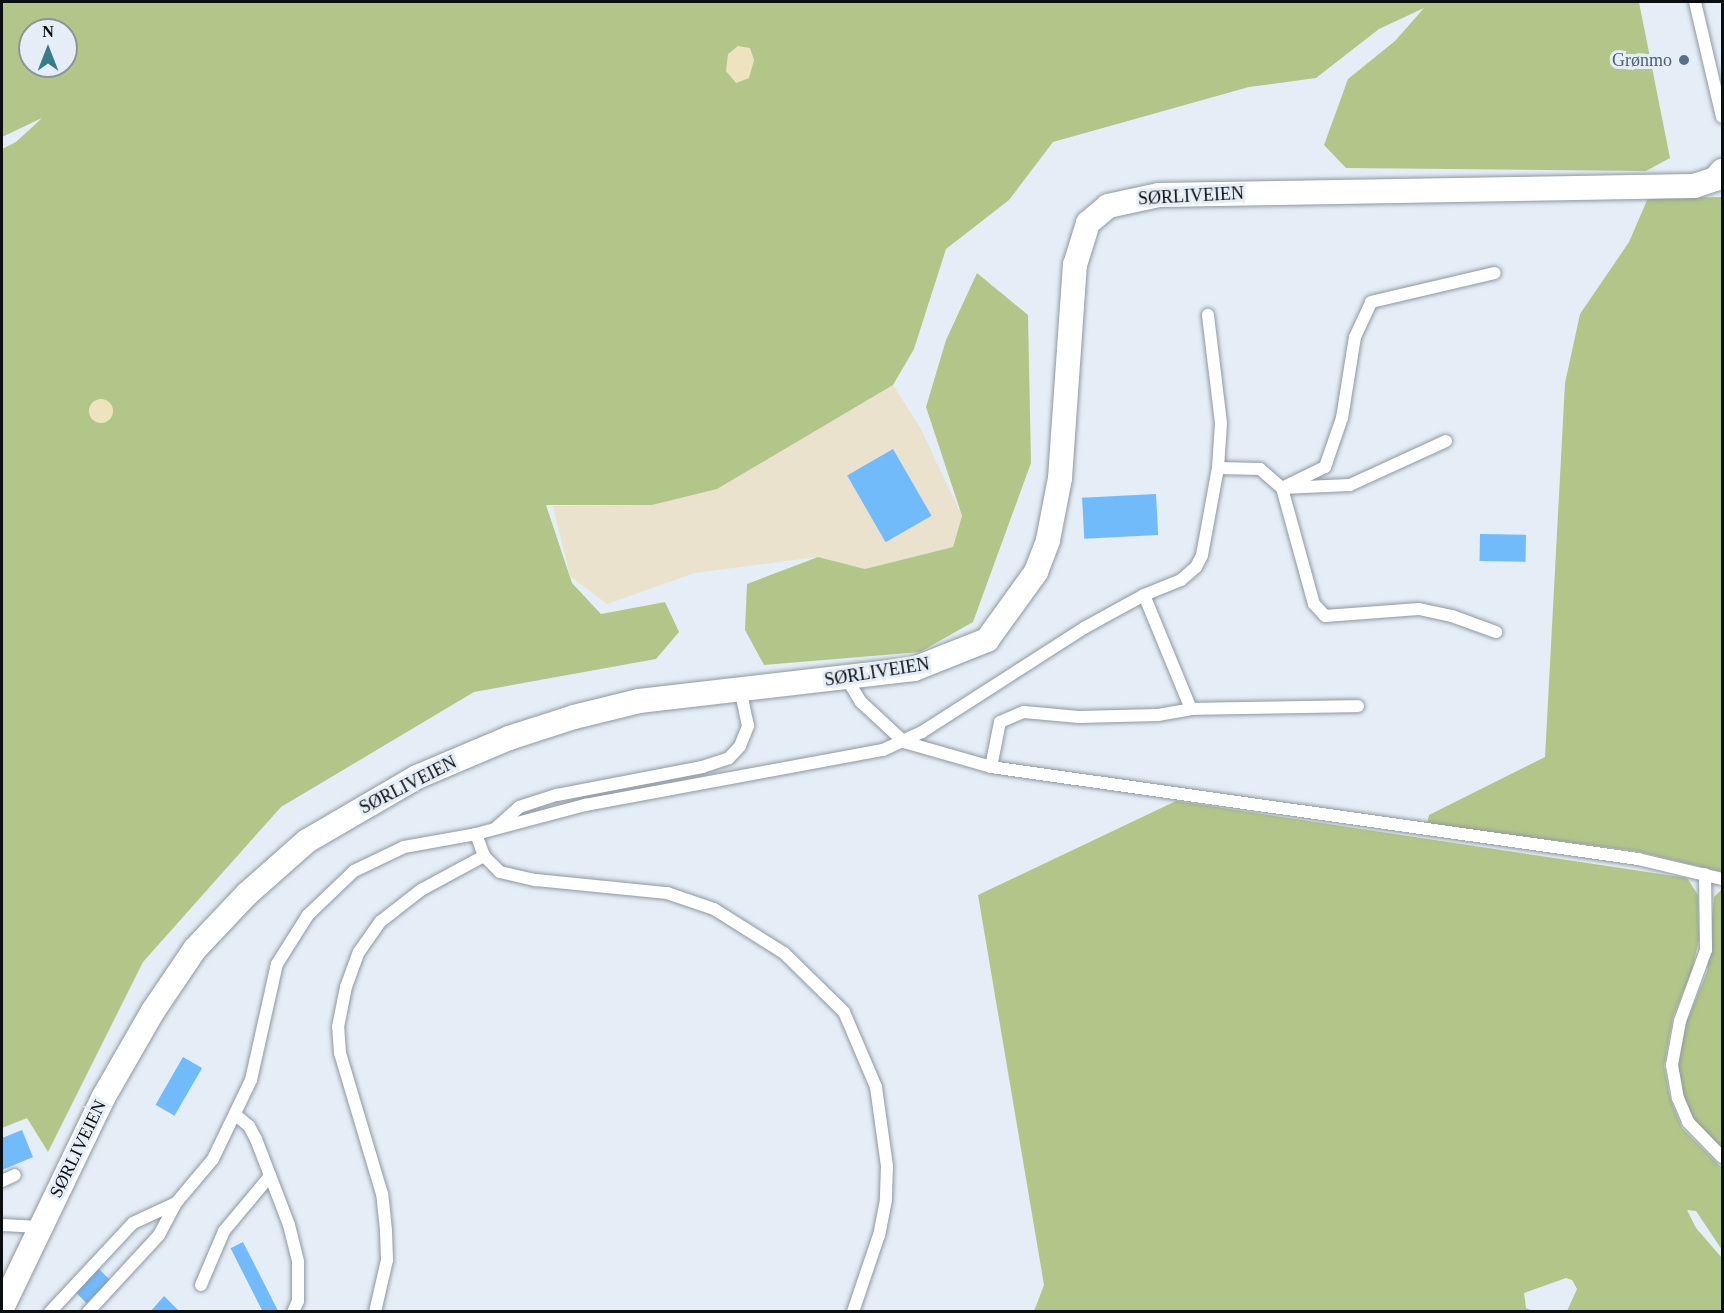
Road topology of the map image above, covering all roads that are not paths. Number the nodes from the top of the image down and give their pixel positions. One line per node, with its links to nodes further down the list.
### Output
1 (1695, 2): 2 (lane)
2 (1722, 117)
3 (1722, 171): 11 (street, SØRLIVEIEN)
4 (1494, 273): 8 (lane)
5 (1208, 315): 7 (lane)
6 (1446, 441): 8 (lane)
7 (1218, 468): 8 (lane); 9 (lane)
8 (1282, 488): 10 (lane)
9 (1144, 595): 14 (lane); 15 (lane)
10 (1496, 632)
11 (848, 678): 12 (street, SØRLIVEIEN); 15 (lane)
12 (740, 688): 17 (lane); 29 (street, SØRLIVEIEN)
13 (1359, 706): 14 (lane)
14 (1191, 709): 16 (lane)
15 (904, 742): 16 (lane); 17 (lane)
16 (991, 767): 20 (lane)
17 (494, 830): 18 (lane)
18 (476, 834): 19 (lane); 22 (lane)
19 (484, 856): 35 (lane); 36 (lane)
20 (1705, 874): 21 (lane); 23 (lane)
21 (1722, 879)
22 (237, 1116): 25 (lane); 27 (lane)
23 (1722, 1157)
24 (15, 1175): 26 (lane)
25 (270, 1176): 30 (lane); 34 (lane)
26 (2, 1181)
27 (176, 1203): 32 (lane); 33 (lane)
28 (2, 1225): 29 (lane)
29 (40, 1227): 31 (street, SØRLIVEIEN)
30 (201, 1285)
31 (2, 1308)
32 (50, 1311)
33 (88, 1311)
34 (293, 1311)
35 (375, 1311)
36 (853, 1311)

